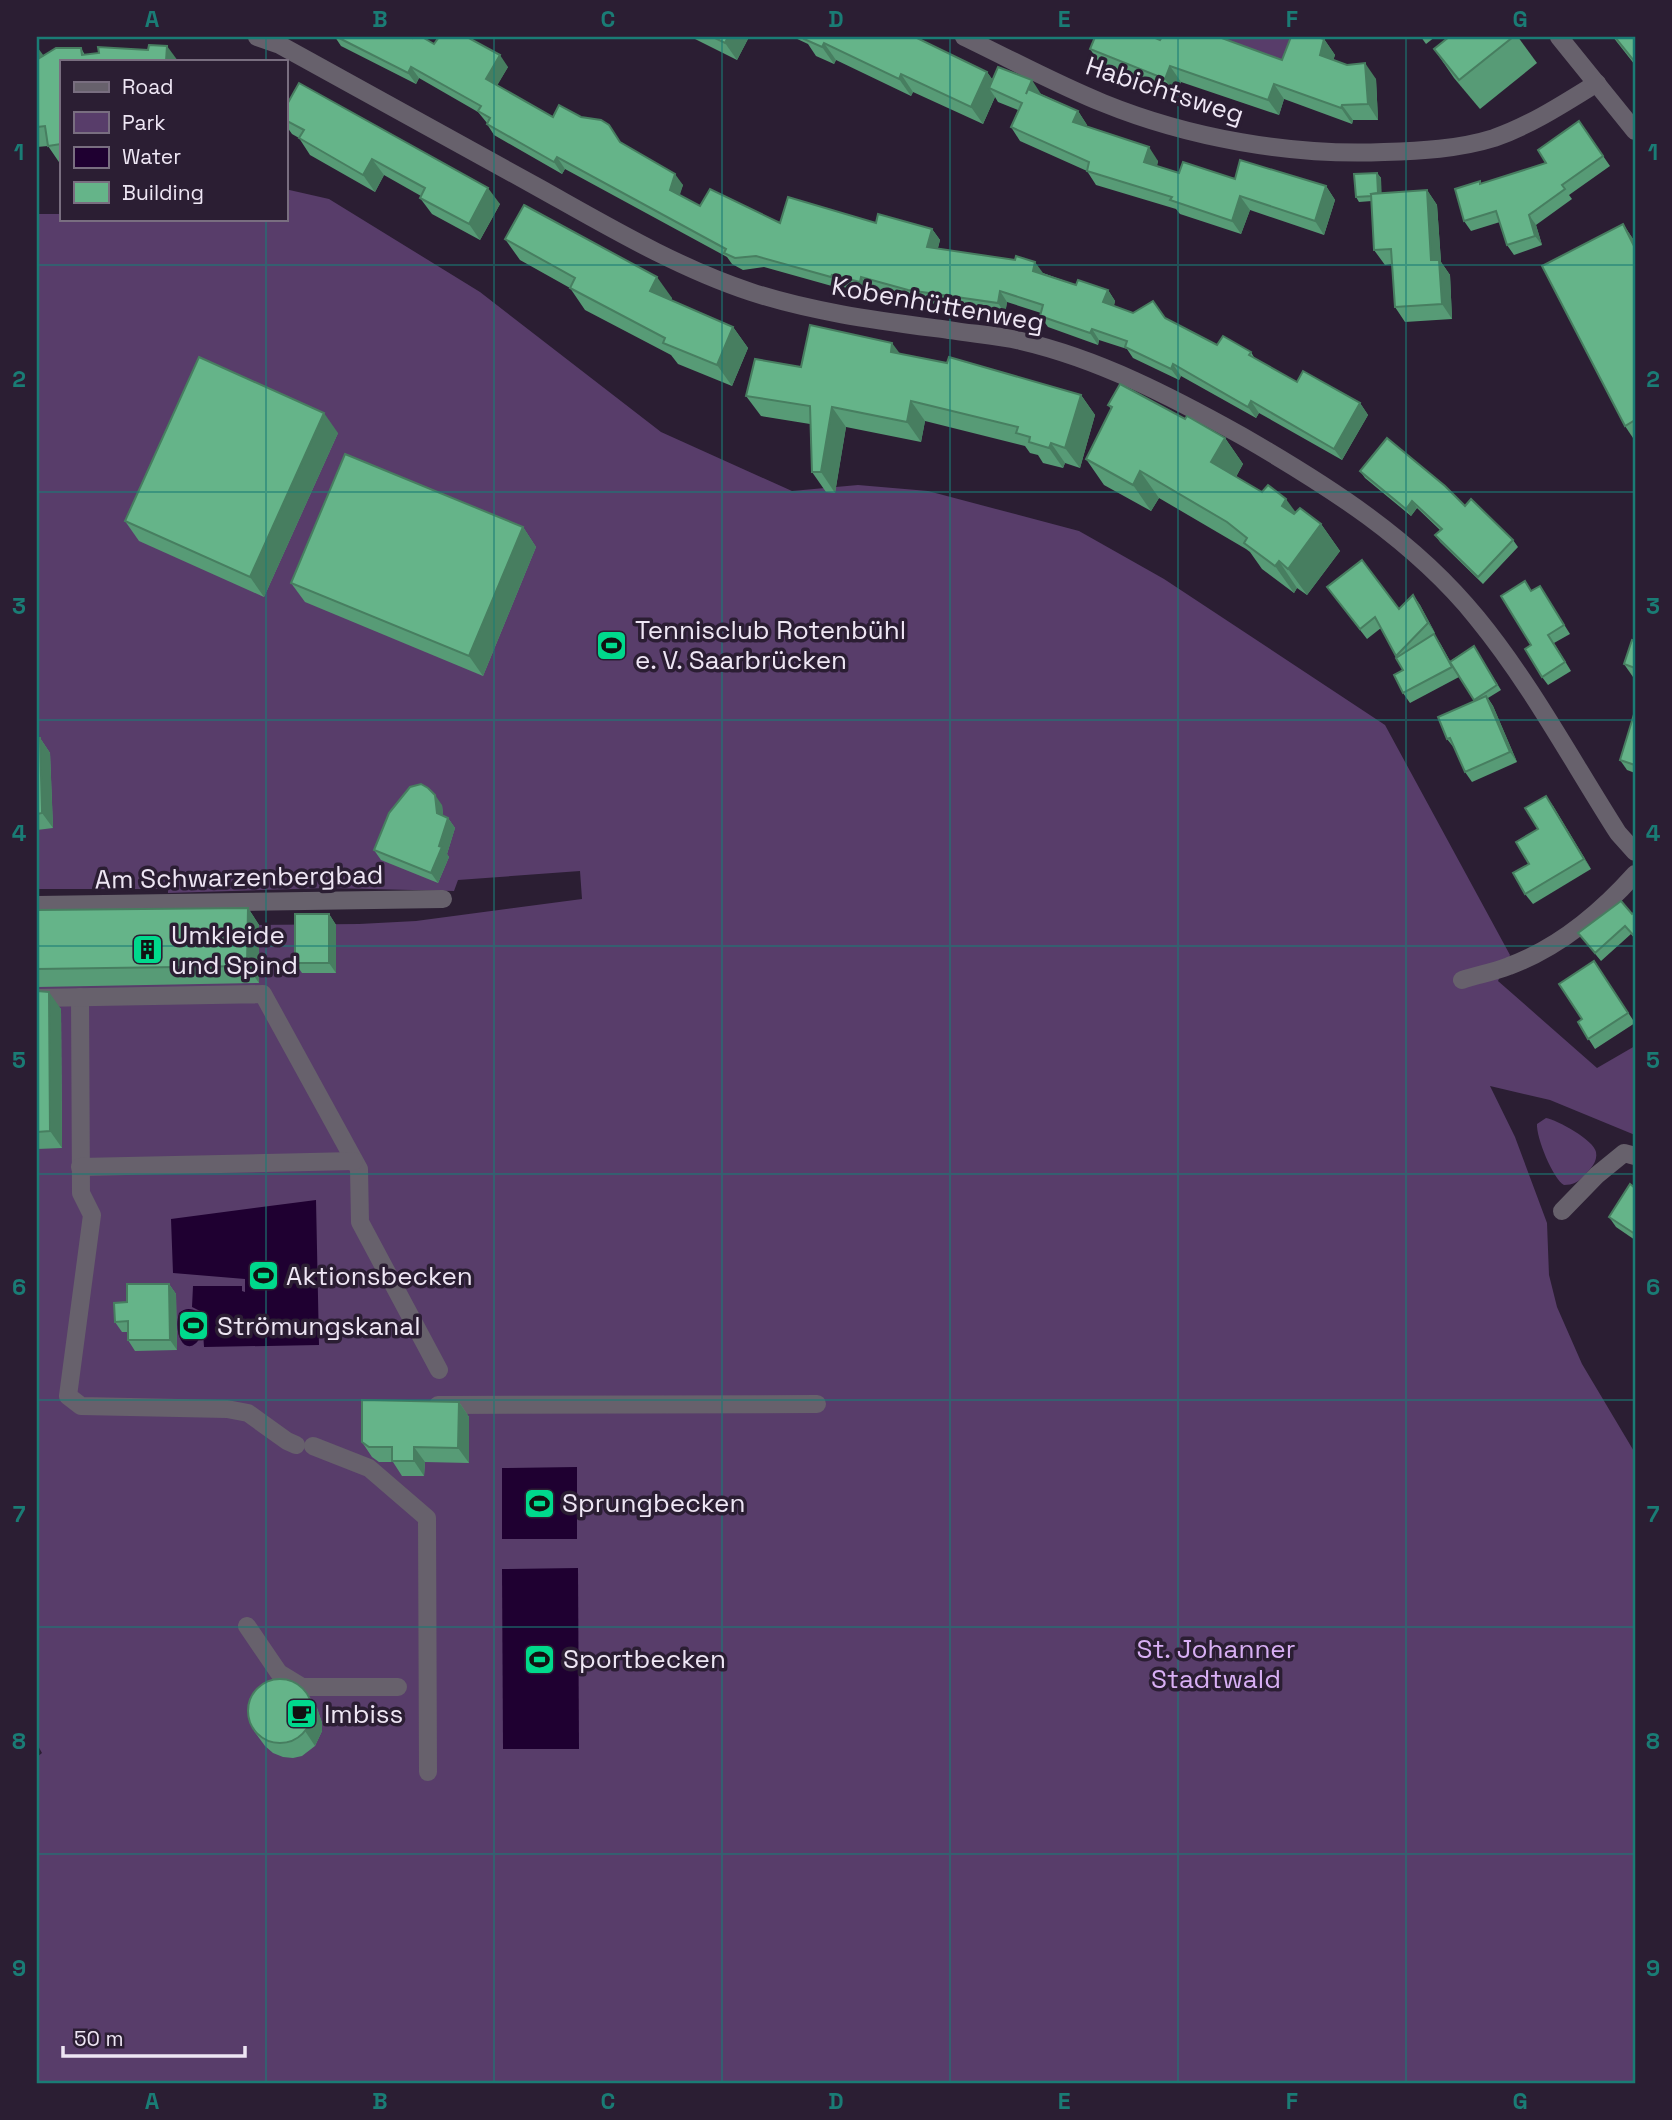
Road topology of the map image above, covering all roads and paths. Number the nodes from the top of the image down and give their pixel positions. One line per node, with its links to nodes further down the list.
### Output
1 (257, 37): 6 (street, Kobenhüttenweg)
2 (964, 37): 4 (street, Habichtsweg)
3 (1559, 37): 4 (street)
4 (1597, 83): 5 (street)
5 (1635, 131)
6 (1635, 852)
7 (1635, 874): 10 (street)
8 (443, 899): 9 (street, Am Schwarzenbergbad)
9 (37, 905)
10 (1462, 980)
11 (80, 997): 12 (street); 14 (street); 15 (street)
12 (37, 998)
13 (1635, 1156): 16 (street)
14 (354, 1161): 15 (street); 17 (street)
15 (80, 1167): 22 (street)
16 (1562, 1211)
17 (439, 1370)
18 (817, 1404): 19 (street)
19 (416, 1405)
20 (247, 1626): 21 (street)
21 (398, 1687)
22 (428, 1772)

